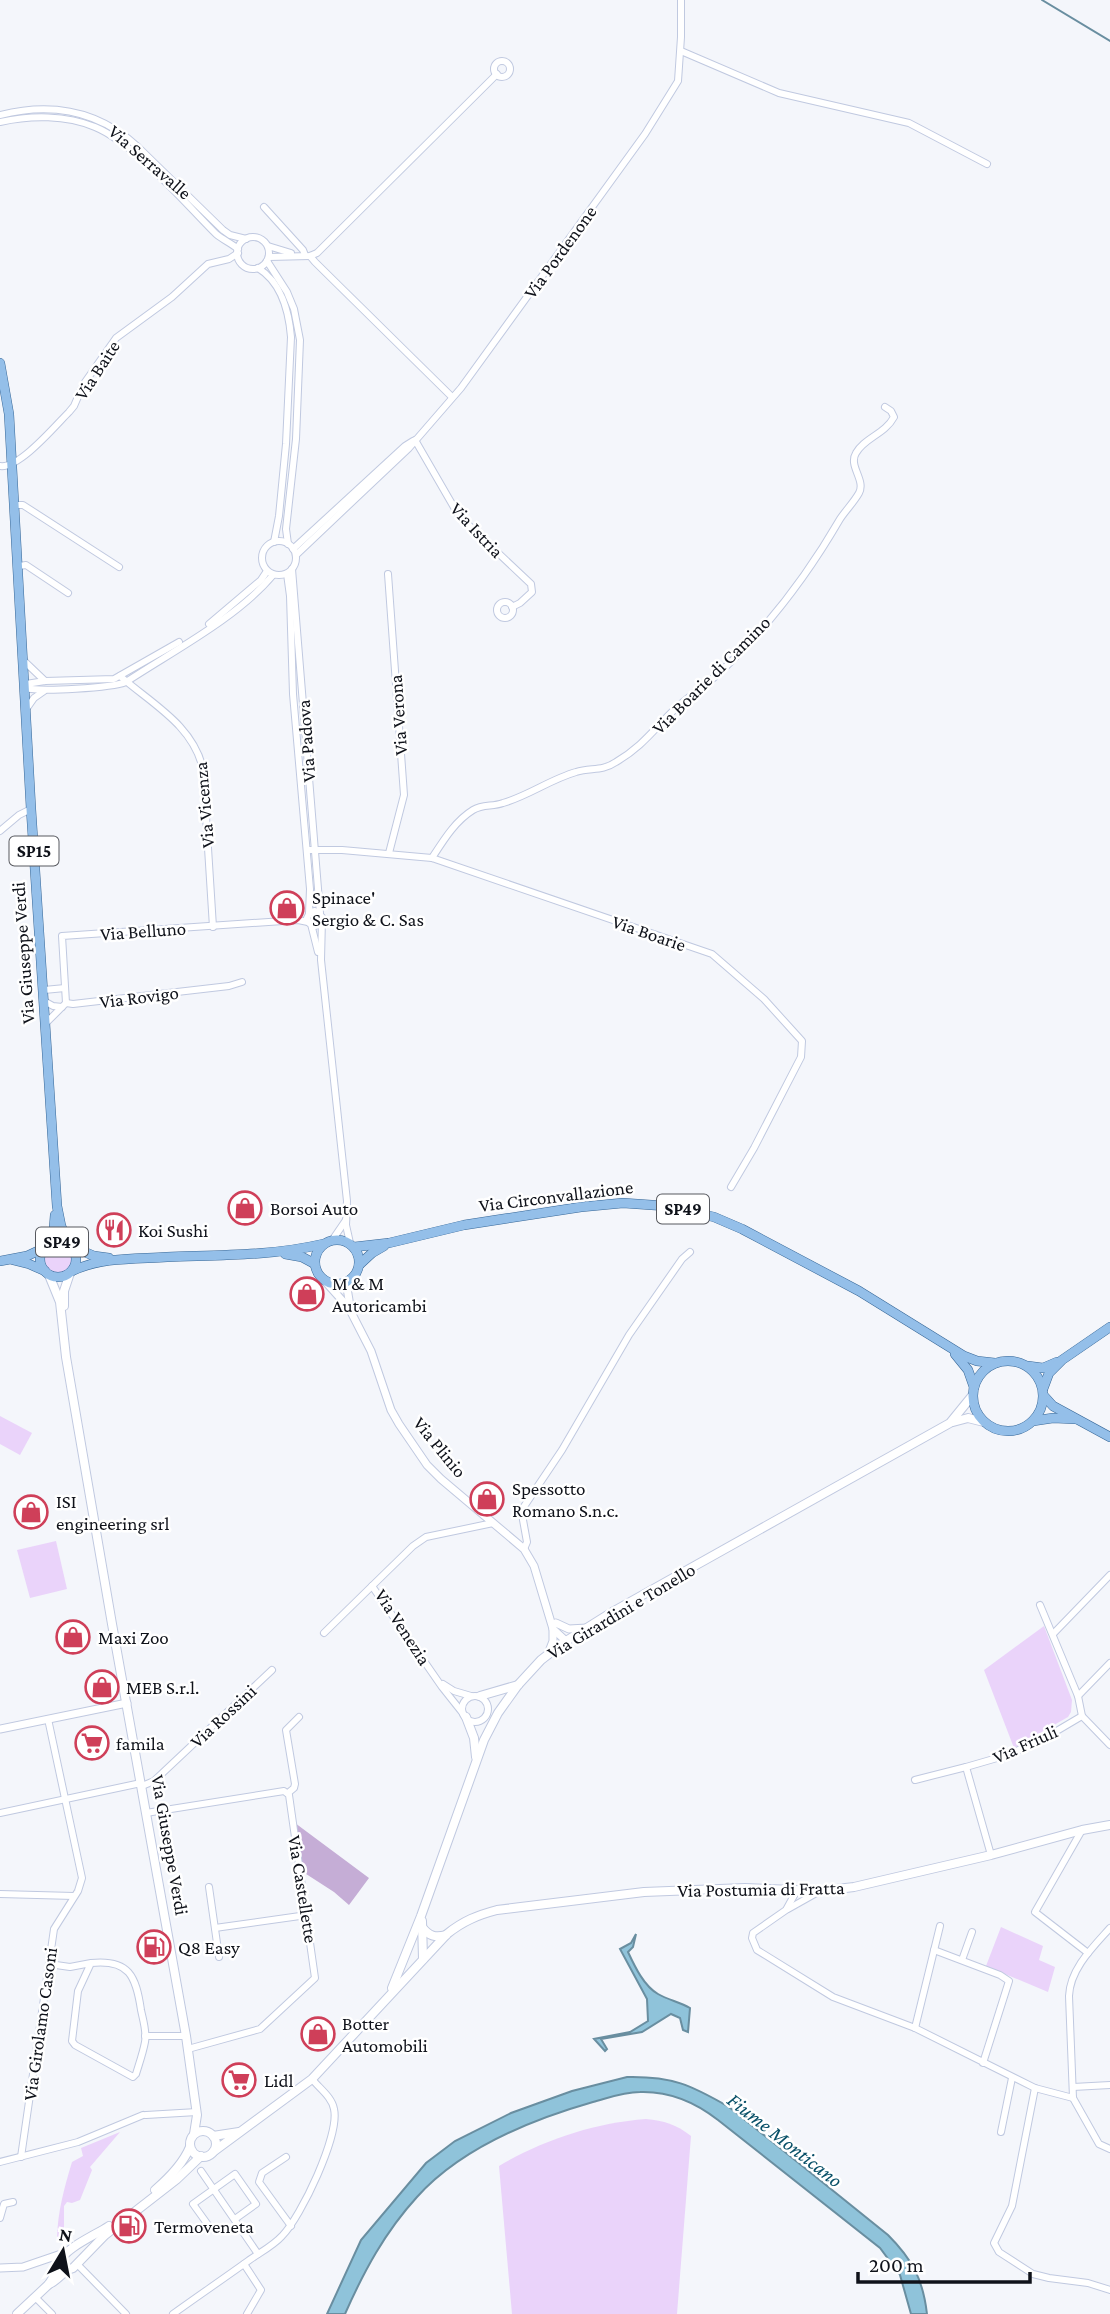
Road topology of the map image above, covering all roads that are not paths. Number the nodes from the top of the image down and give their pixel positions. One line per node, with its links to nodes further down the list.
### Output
1 (681, 0): 2 (street, Via Pordenone)
2 (681, 51): 6 (street); 18 (street, Via Pordenone)
3 (496, 74): 12 (street)
4 (0, 115): 8 (street, Via Serravalle)
5 (0, 122): 10 (street, Via Serravalle)
6 (987, 164)
7 (264, 208): 12 (street)
8 (246, 239): 9 (street); 10 (street)
9 (267, 246): 11 (street); 13 (street)
10 (238, 251): 14 (street, Via Baite); 15 (street)
11 (296, 255): 12 (street); 13 (street)
12 (308, 255): 18 (street)
13 (268, 259): 16 (street); 25 (street)
14 (221, 261): 15 (street); 21 (street, Via Baite)
15 (242, 264): 16 (street)
16 (258, 268): 24 (street)
17 (0, 363): 21 (main road, Via Giuseppe Verdi / SP15)
18 (452, 397): 20 (street, Via Pordenone)
19 (885, 407): 43 (street, Via Boarie di Camino)
20 (415, 440): 25 (street, Via Pordenone); 32 (street, Via Istria)
21 (13, 465): 22 (street); 23 (main road, Via Giuseppe Verdi / SP15)
22 (0, 466)
23 (15, 505): 26 (main road, Via Giuseppe Verdi / SP15); 27 (street)
24 (274, 542): 25 (street); 29 (street)
25 (292, 549): 28 (street)
26 (19, 566): 31 (street); 33 (main road, Via Giuseppe Verdi / SP15)
27 (119, 567)
28 (290, 571): 29 (street); 41 (street, Via Padova)
29 (270, 573): 34 (street)
30 (388, 574): 42 (street, Via Verona)
31 (68, 593)
32 (512, 607)
33 (24, 661): 35 (street); 36 (main road, Via Giuseppe Verdi / SP15)
34 (123, 679): 35 (street); 37 (street); 46 (street, Via Vicenza)
35 (45, 681): 36 (street)
36 (25, 686): 37 (street); 38 (main road, Via Giuseppe Verdi / SP15)
37 (45, 690): 38 (street)
38 (27, 708): 39 (main road, Via Giuseppe Verdi / SP15)
39 (31, 810): 40 (street); 50 (main road, Via Giuseppe Verdi / SP15)
40 (0, 831)
41 (310, 850): 42 (street, Via Boarie); 44 (street, Via Padova); 45 (street, Via Padova)
42 (389, 853): 43 (street, Via Boarie)
43 (432, 858): 54 (street, Via Boarie)
44 (321, 916): 45 (street); 45 (street); 47 (street, Via Padova)
45 (309, 919): 46 (street, Via Belluno); 47 (street, Via Padova)
46 (212, 927): 49 (street, Via Belluno)
47 (321, 960): 56 (street)
48 (242, 982): 52 (street, Via Rovigo)
49 (65, 988): 50 (street); 52 (street)
50 (44, 990): 51 (main road, Via Giuseppe Verdi / SP15)
51 (44, 1001): 52 (street); 53 (main road, Via Giuseppe Verdi / SP15)
52 (64, 1005): 53 (street)
53 (45, 1024): 55 (main road, Via Giuseppe Verdi / SP15)
54 (731, 1187)
55 (57, 1206): 60 (main road, Via Giuseppe Verdi / SP15); 62 (main road, Via Giuseppe Verdi / SP15)
56 (347, 1219): 57 (street); 61 (street)
57 (334, 1240): 59 (main road, SP49); 61 (main road, SP49)
58 (389, 1243): 61 (main road, Via Circonvallazione / SP49); 69 (main road, Via Circonvallazione / SP49); 77 (main road, Via Circonvallazione / SP49)
59 (323, 1244): 64 (main road, SP49); 68 (main road)
60 (70, 1245): 62 (main road, SP49); 65 (main road, SP49); 70 (main road, SP49)
61 (352, 1245): 69 (main road)
62 (46, 1246): 66 (main road, SP49); 71 (main road, SP49)
63 (690, 1252): 89 (street)
64 (277, 1253): 65 (main road, SP49); 68 (main road, SP49)
65 (121, 1259): 70 (main road, SP49)
66 (11, 1260): 67 (main road, SP49); 71 (main road, SP49)
67 (0, 1261)
68 (315, 1264): 72 (main road)
69 (359, 1265): 73 (main road, SP49)
70 (71, 1272): 71 (main road, SP49); 76 (main road, Via Giuseppe Verdi)
71 (47, 1273): 76 (main road, Via Giuseppe Verdi)
72 (323, 1279): 73 (main road); 74 (street, Via Plinio)
73 (346, 1282): 74 (street, Via Plinio)
74 (351, 1311): 88 (street, Via Plinio)
75 (1110, 1327): 78 (main road)
76 (64, 1334): 105 (main road, Via Giuseppe Verdi)
77 (946, 1346): 79 (main road, Via Circonvallazione / SP49); 81 (main road, Via Circonvallazione / SP49)
78 (1062, 1360): 80 (main road); 82 (main road)
79 (995, 1363): 80 (main road, SP49); 81 (main road)
80 (1028, 1366): 82 (main road)
81 (973, 1391): 85 (main road, SP49); 86 (main road, Via Girardini e Tonello)
82 (1043, 1392): 83 (main road); 84 (main road)
83 (1076, 1419): 84 (main road); 87 (main road)
84 (1033, 1421): 85 (main road)
85 (984, 1422): 86 (main road, Via Girardini e Tonello)
86 (950, 1423): 94 (main road, Via Girardini e Tonello)
87 (1110, 1437)
88 (493, 1523): 89 (street, Via Plinio); 91 (street, Via Venezia)
89 (524, 1549): 93 (street, Via Plinio)
90 (1110, 1575): 96 (street)
91 (372, 1586): 95 (street); 101 (street, Via Venezia)
92 (1040, 1605): 96 (street)
93 (553, 1623): 94 (street); 97 (street, Via Plinio); 98 (street)
94 (588, 1628): 97 (main road, Via Girardini e Tonello)
95 (324, 1633)
96 (1053, 1634): 104 (street)
97 (566, 1641): 98 (main road, Via Girardini e Tonello)
98 (548, 1654): 102 (main road, Via Girardini e Tonello)
99 (1110, 1663): 104 (street)
100 (272, 1671): 115 (street, Via Rossini)
101 (439, 1680): 103 (street, Via Venezia); 108 (street, Via Venezia)
102 (518, 1685): 103 (main road); 112 (main road, Via Girardini e Tonello)
103 (475, 1696): 108 (street); 108 (street)
104 (1078, 1696): 106 (street)
105 (127, 1703): 109 (street); 115 (main road, Via Giuseppe Verdi)
106 (1082, 1716): 111 (street); 113 (street, Via Friuli)
107 (299, 1717): 116 (street, Via Castellette)
108 (466, 1717): 112 (main road)
109 (48, 1719): 110 (street); 117 (street)
110 (0, 1729)
111 (1110, 1745)
112 (476, 1763): 130 (main road, Via Girardini e Tonello)
113 (966, 1767): 114 (street, Via Friuli); 122 (street, Via Friuli)
114 (915, 1780)
115 (141, 1785): 117 (street); 119 (main road, Via Giuseppe Verdi)
116 (288, 1793): 119 (street); 129 (street, Via Castellette)
117 (66, 1798): 118 (street); 127 (street)
118 (0, 1813)
119 (146, 1813): 148 (main road, Via Giuseppe Verdi)
120 (1110, 1825): 121 (main road, Via Postumia di Fratta)
121 (1082, 1830): 122 (main road, Via Postumia di Fratta); 139 (street)
122 (991, 1855): 125 (main road, Via Postumia di Fratta)
123 (209, 1887): 133 (street)
124 (797, 1890): 125 (main road, Via Postumia di Fratta); 128 (street); 136 (main road, Via Postumia di Fratta)
125 (820, 1891): 128 (street)
126 (0, 1894): 127 (street)
127 (74, 1896): 144 (street, Via Girolamo Casoni)
128 (786, 1910): 146 (street)
129 (307, 1915): 133 (street); 149 (street, Via Castellette)
130 (421, 1916): 132 (main road, Via Girardini e Tonello); 137 (main road, Via Girardini e Tonello)
131 (940, 1926): 138 (street)
132 (422, 1927): 136 (main road); 141 (main road, Via Girardini e Tonello)
133 (215, 1928): 140 (street)
134 (1110, 1928): 139 (street)
135 (972, 1932): 142 (street)
136 (447, 1934): 141 (main road, Via Postumia di Fratta)
137 (411, 1943): 141 (main road); 145 (main road, Via Girardini e Tonello)
138 (934, 1950): 142 (street); 146 (street)
139 (1088, 1953): 154 (street)
140 (219, 1957)
141 (423, 1959): 145 (main road, Via Postumia di Fratta)
142 (961, 1960): 150 (street)
143 (91, 1963): 144 (street); 147 (street); 147 (street)
144 (49, 1964): 165 (street, Via Girolamo Casoni)
145 (385, 2001): 152 (main road, Via Postumia di Fratta)
146 (915, 2028): 150 (street)
147 (145, 2036): 148 (street)
148 (186, 2036): 149 (main road, Via Giuseppe Verdi)
149 (188, 2049): 157 (main road, Via Giuseppe Verdi)
150 (983, 2063): 151 (street)
151 (1012, 2078): 155 (street); 159 (street)
152 (312, 2079): 158 (main road, Via Postumia di Fratta); 174 (street)
153 (1110, 2085): 154 (street)
154 (1073, 2087): 156 (street)
155 (1035, 2088): 156 (street); 184 (street)
156 (1073, 2098): 163 (street)
157 (197, 2113): 160 (main road, Via Giuseppe Verdi); 161 (main road, Via Giuseppe Verdi); 165 (street)
158 (242, 2131): 160 (main road); 164 (main road, Via Postumia di Fratta)
159 (1001, 2132)
160 (210, 2133): 161 (main road); 164 (main road)
161 (194, 2134): 162 (main road)
162 (190, 2147): 166 (main road); 176 (main road)
163 (1110, 2149)
164 (213, 2152): 166 (main road)
165 (21, 2157): 168 (street)
166 (201, 2157): 180 (main road)
167 (286, 2157): 174 (street)
168 (0, 2162)
169 (201, 2171): 170 (street)
170 (215, 2189): 173 (street); 173 (street); 175 (street)
171 (13, 2202): 172 (street)
172 (0, 2218)
173 (235, 2219): 178 (street)
174 (291, 2226): 178 (street)
175 (211, 2230)
176 (73, 2249): 177 (main road); 180 (main road)
177 (64, 2253): 179 (street); 182 (main road)
178 (257, 2254): 181 (street)
179 (48, 2260): 182 (street); 183 (street)
180 (79, 2261): 182 (main road); 188 (street)
181 (244, 2264): 189 (street); 190 (street)
182 (63, 2266): 185 (main road)
183 (0, 2268)
184 (1110, 2290)
185 (35, 2297): 186 (main road); 187 (street)
186 (17, 2314)
187 (52, 2314)
188 (126, 2314)
189 (173, 2314)
190 (247, 2314)

